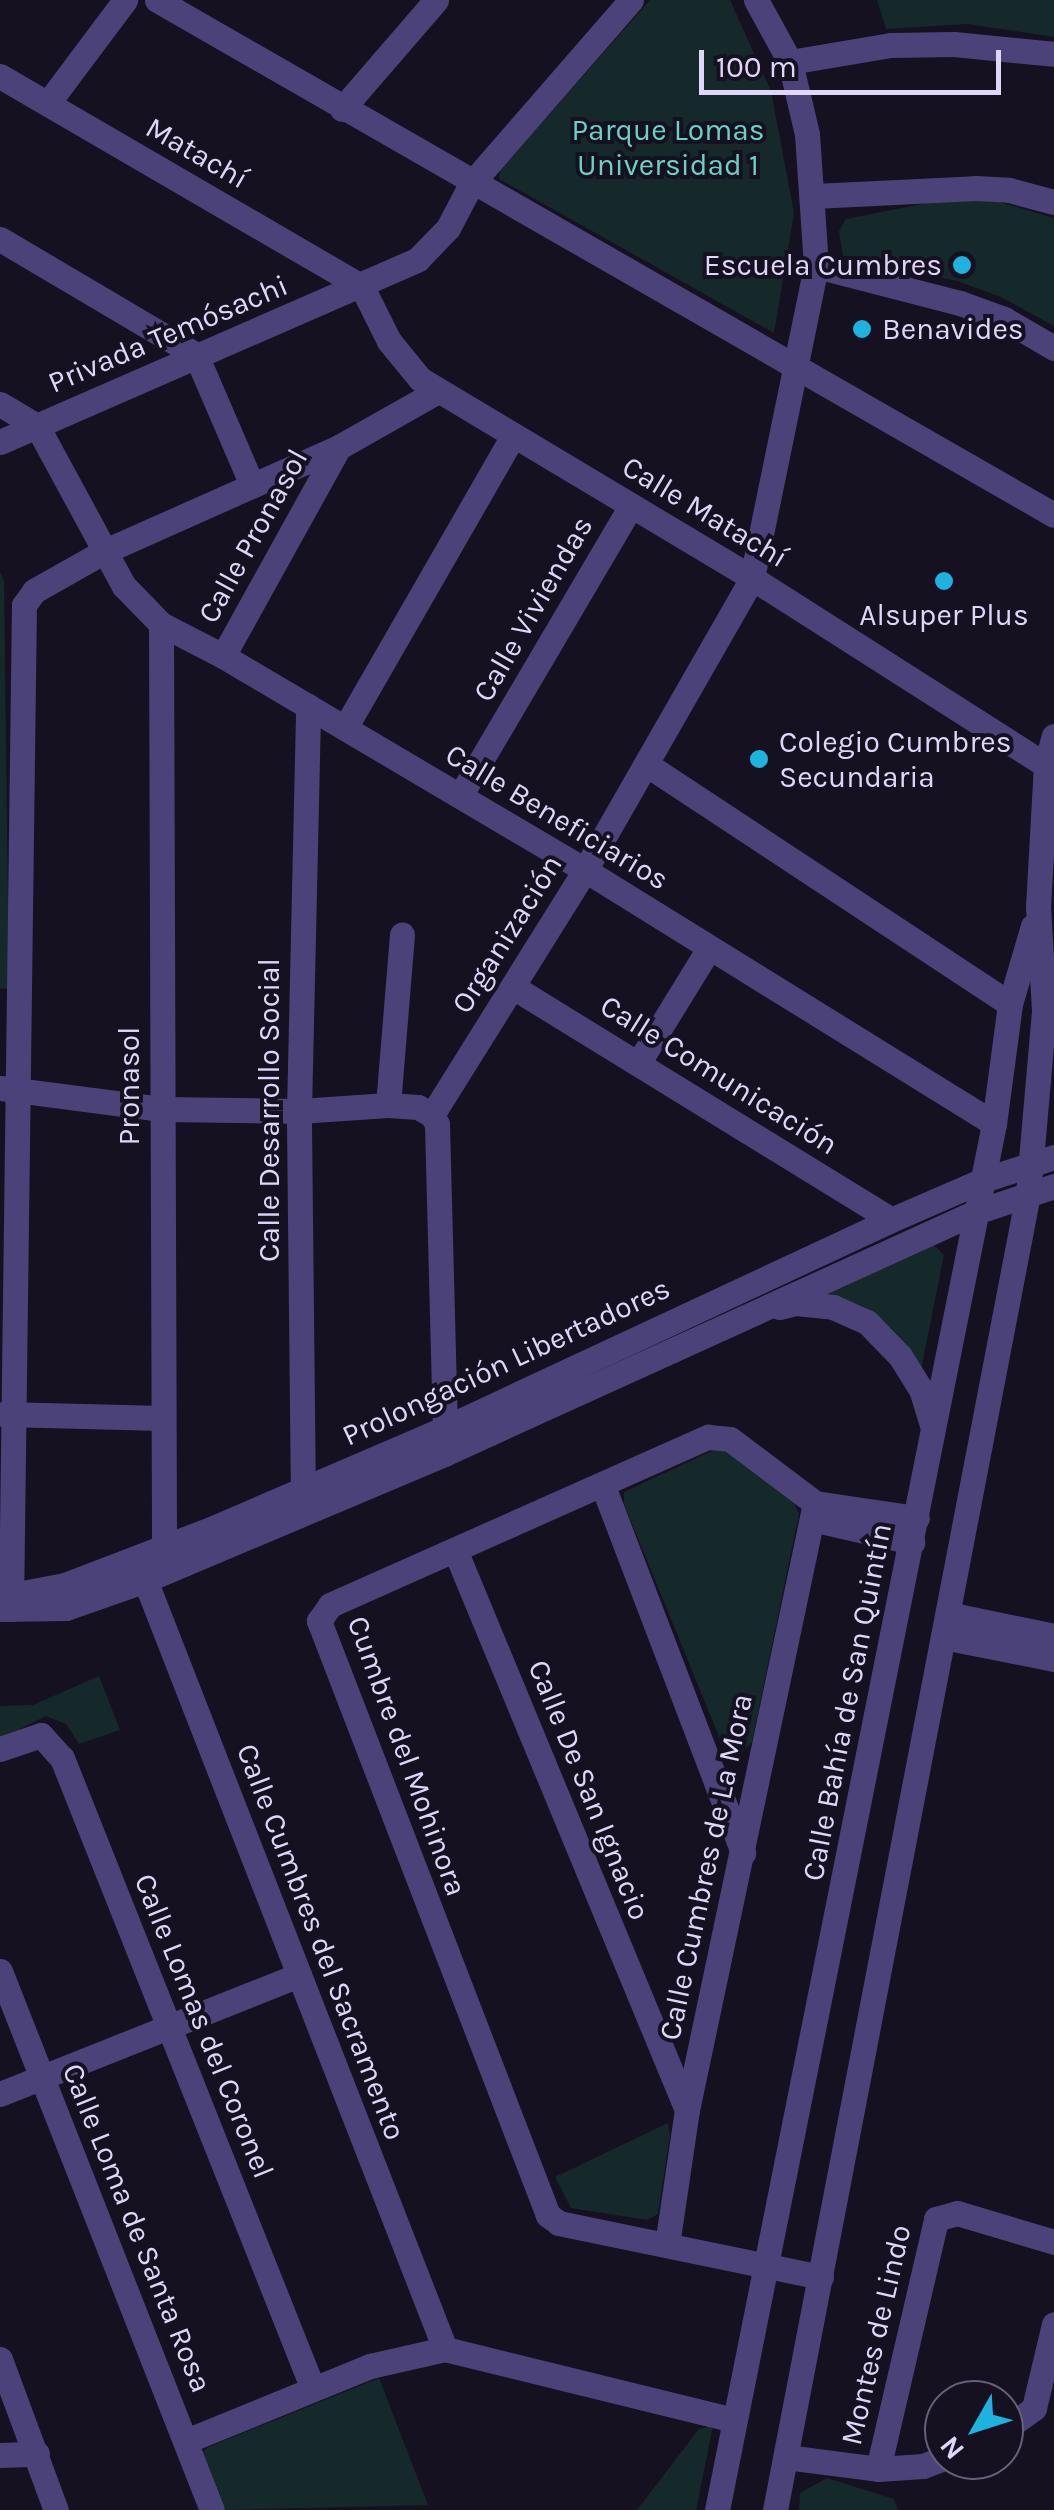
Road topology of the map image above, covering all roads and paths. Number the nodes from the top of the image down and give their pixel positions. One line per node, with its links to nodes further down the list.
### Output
1 (124, 0): 9 (street)
2 (157, 0): 10 (street)
3 (436, 0): 10 (street)
4 (631, 0): 11 (street, Privada Temósachi)
5 (756, 0): 7 (street, Organización)
6 (1054, 54): 7 (street)
7 (790, 62): 12 (street, Organización)
8 (0, 76): 9 (street, Matachí)
9 (48, 103): 16 (street, Matachí)
10 (342, 108): 11 (street)
11 (471, 184): 16 (street, Privada Temósachi); 19 (street)
12 (814, 196): 13 (street); 15 (street, Organización)
13 (1054, 202)
14 (0, 239): 18 (street)
15 (816, 266): 17 (street); 19 (street, Organización)
16 (362, 286): 18 (street, Privada Temósachi); 20 (street, Calle Matachí)
17 (1054, 348)
18 (196, 355): 22 (street, Privada Temósachi); 26 (street)
19 (794, 363): 28 (street); 30 (street, Organización)
20 (438, 391): 23 (street, Calle Matachí); 25 (street)
21 (0, 404): 22 (street)
22 (37, 426): 24 (street, Privada Temósachi); 29 (street, Calle Beneficiarios)
23 (513, 436): 27 (street, Calle Matachí); 34 (street)
24 (0, 442)
25 (339, 447): 26 (street); 32 (street, Calle Pronasol)
26 (252, 484): 29 (street)
27 (631, 506): 30 (street, Calle Matachí); 38 (street, Calle Viviendas)
28 (1054, 515)
29 (103, 552): 31 (street, Calle Beneficiarios); 46 (street)
30 (752, 578): 36 (street, Organización); 37 (street, Calle Matachí)
31 (162, 624): 32 (street, Calle Beneficiarios); 48 (street, Pronasol)
32 (224, 656): 33 (street, Calle Beneficiarios)
33 (308, 706): 34 (street, Calle Beneficiarios); 49 (street, Calle Desarrollo Social)
34 (345, 728): 38 (street, Calle Beneficiarios)
35 (1054, 736): 37 (street, Calle Bahía de San Quintín)
36 (646, 764): 39 (street, Organización); 44 (street)
37 (1046, 766): 40 (street, Calle Bahía de San Quintín)
38 (460, 796): 39 (street, Calle Beneficiarios)
39 (585, 870): 42 (street, Calle Beneficiarios); 43 (street, Organización)
40 (1038, 907): 44 (street, Calle Bahía de San Quintín); 52 (street, Calle Bahía de San Quintín)
41 (402, 935): 47 (street)
42 (710, 948): 45 (street); 51 (street, Calle Beneficiarios)
43 (513, 987): 45 (street, Calle Comunicación); 50 (street, Organización)
44 (1010, 1004): 51 (street, Calle Bahía de San Quintín)
45 (640, 1062): 57 (street, Calle Comunicación)
46 (10, 1090): 48 (street); 60 (street)
47 (388, 1105): 49 (street); 50 (street)
48 (162, 1109): 49 (street); 61 (street, Pronasol)
49 (299, 1111): 66 (street, Calle Desarrollo Social)
50 (432, 1114): 62 (street)
51 (994, 1124): 53 (street, Calle Bahía de San Quintín)
52 (1043, 1161): 53 (street, Prolongación Libertadores); 55 (street, Calle Bahía de San Quintín)
53 (983, 1180): 56 (street, Calle Bahía de San Quintín); 57 (street, Prolongación Libertadores)
54 (1054, 1186): 55 (street, Prolongación Libertadores)
55 (1028, 1194): 56 (street, Prolongación Libertadores); 73 (street, Calle Bahía de San Quintín)
56 (976, 1212): 59 (street, Prolongación Libertadores); 63 (street, Calle Bahía de San Quintín)
57 (891, 1220): 58 (street, Prolongación Libertadores)
58 (742, 1289): 59 (street); 62 (street, Prolongación Libertadores)
59 (754, 1312): 63 (street); 64 (street, Prolongación Libertadores)
60 (8, 1414): 61 (street); 72 (street)
61 (163, 1418): 69 (street, Pronasol)
62 (446, 1428): 64 (street); 66 (street, Prolongación Libertadores)
63 (933, 1428): 68 (street, Calle Bahía de San Quintín)
64 (444, 1454): 66 (street, Prolongación Libertadores)
65 (603, 1486): 67 (street, Cumbre del Mohinora); 70 (street, Cumbre del Mohinora); 77 (street)
66 (303, 1502): 69 (street, Prolongación Libertadores); 71 (street, Prolongación Libertadores)
67 (814, 1511): 68 (street, Cumbre del Mohinora); 77 (street, Calle Cumbres de La Mora)
68 (914, 1530): 86 (street, Calle Bahía de San Quintín)
69 (164, 1547): 71 (street, Prolongación Libertadores)
70 (455, 1550): 83 (street, Calle De San Ignacio); 85 (street, Cumbre del Mohinora)
71 (141, 1569): 72 (street, Prolongación Libertadores); 79 (street, Calle Cumbres del Sacramento)
72 (6, 1602)
73 (945, 1625): 74 (street); 75 (street); 87 (street, Calle Bahía de San Quintín)
74 (1054, 1636)
75 (1054, 1659)
76 (0, 1749): 80 (street, Calle Lomas del Coronel)
77 (743, 1853): 83 (street, Calle Cumbres de La Mora)
78 (0, 1972): 81 (street, Calle Loma de Santa Rosa)
79 (299, 1974): 80 (street); 89 (street, Calle Cumbres del Sacramento)
80 (169, 2026): 81 (street); 91 (street, Calle Lomas del Coronel)
81 (42, 2078): 82 (street); 94 (street, Calle Loma de Santa Rosa)
82 (0, 2094)
83 (687, 2110): 85 (street, Calle Cumbres de La Mora)
84 (1054, 2242): 99 (street, Montes de Lindo)
85 (667, 2246): 86 (street, Cumbre del Mohinora)
86 (768, 2266): 87 (street, Cumbre del Mohinora); 93 (street, Calle Bahía de San Quintín)
87 (820, 2277): 97 (street, Calle Bahía de San Quintín)
88 (1054, 2324): 92 (street)
89 (446, 2349): 91 (street); 93 (street)
90 (0, 2359): 96 (street)
91 (313, 2389): 94 (street)
92 (1024, 2419)
93 (733, 2420): 102 (street, Calle Bahía de San Quintín)
94 (186, 2441): 101 (street, Calle Loma de Santa Rosa)
95 (0, 2454): 96 (street)
96 (37, 2454): 100 (street)
97 (786, 2457): 99 (street, Montes de Lindo); 103 (street, Calle Bahía de San Quintín)
98 (924, 2466): 99 (street, Montes de Lindo)
99 (878, 2469)
100 (56, 2510)
101 (212, 2510)
102 (716, 2510)
103 (775, 2510)

